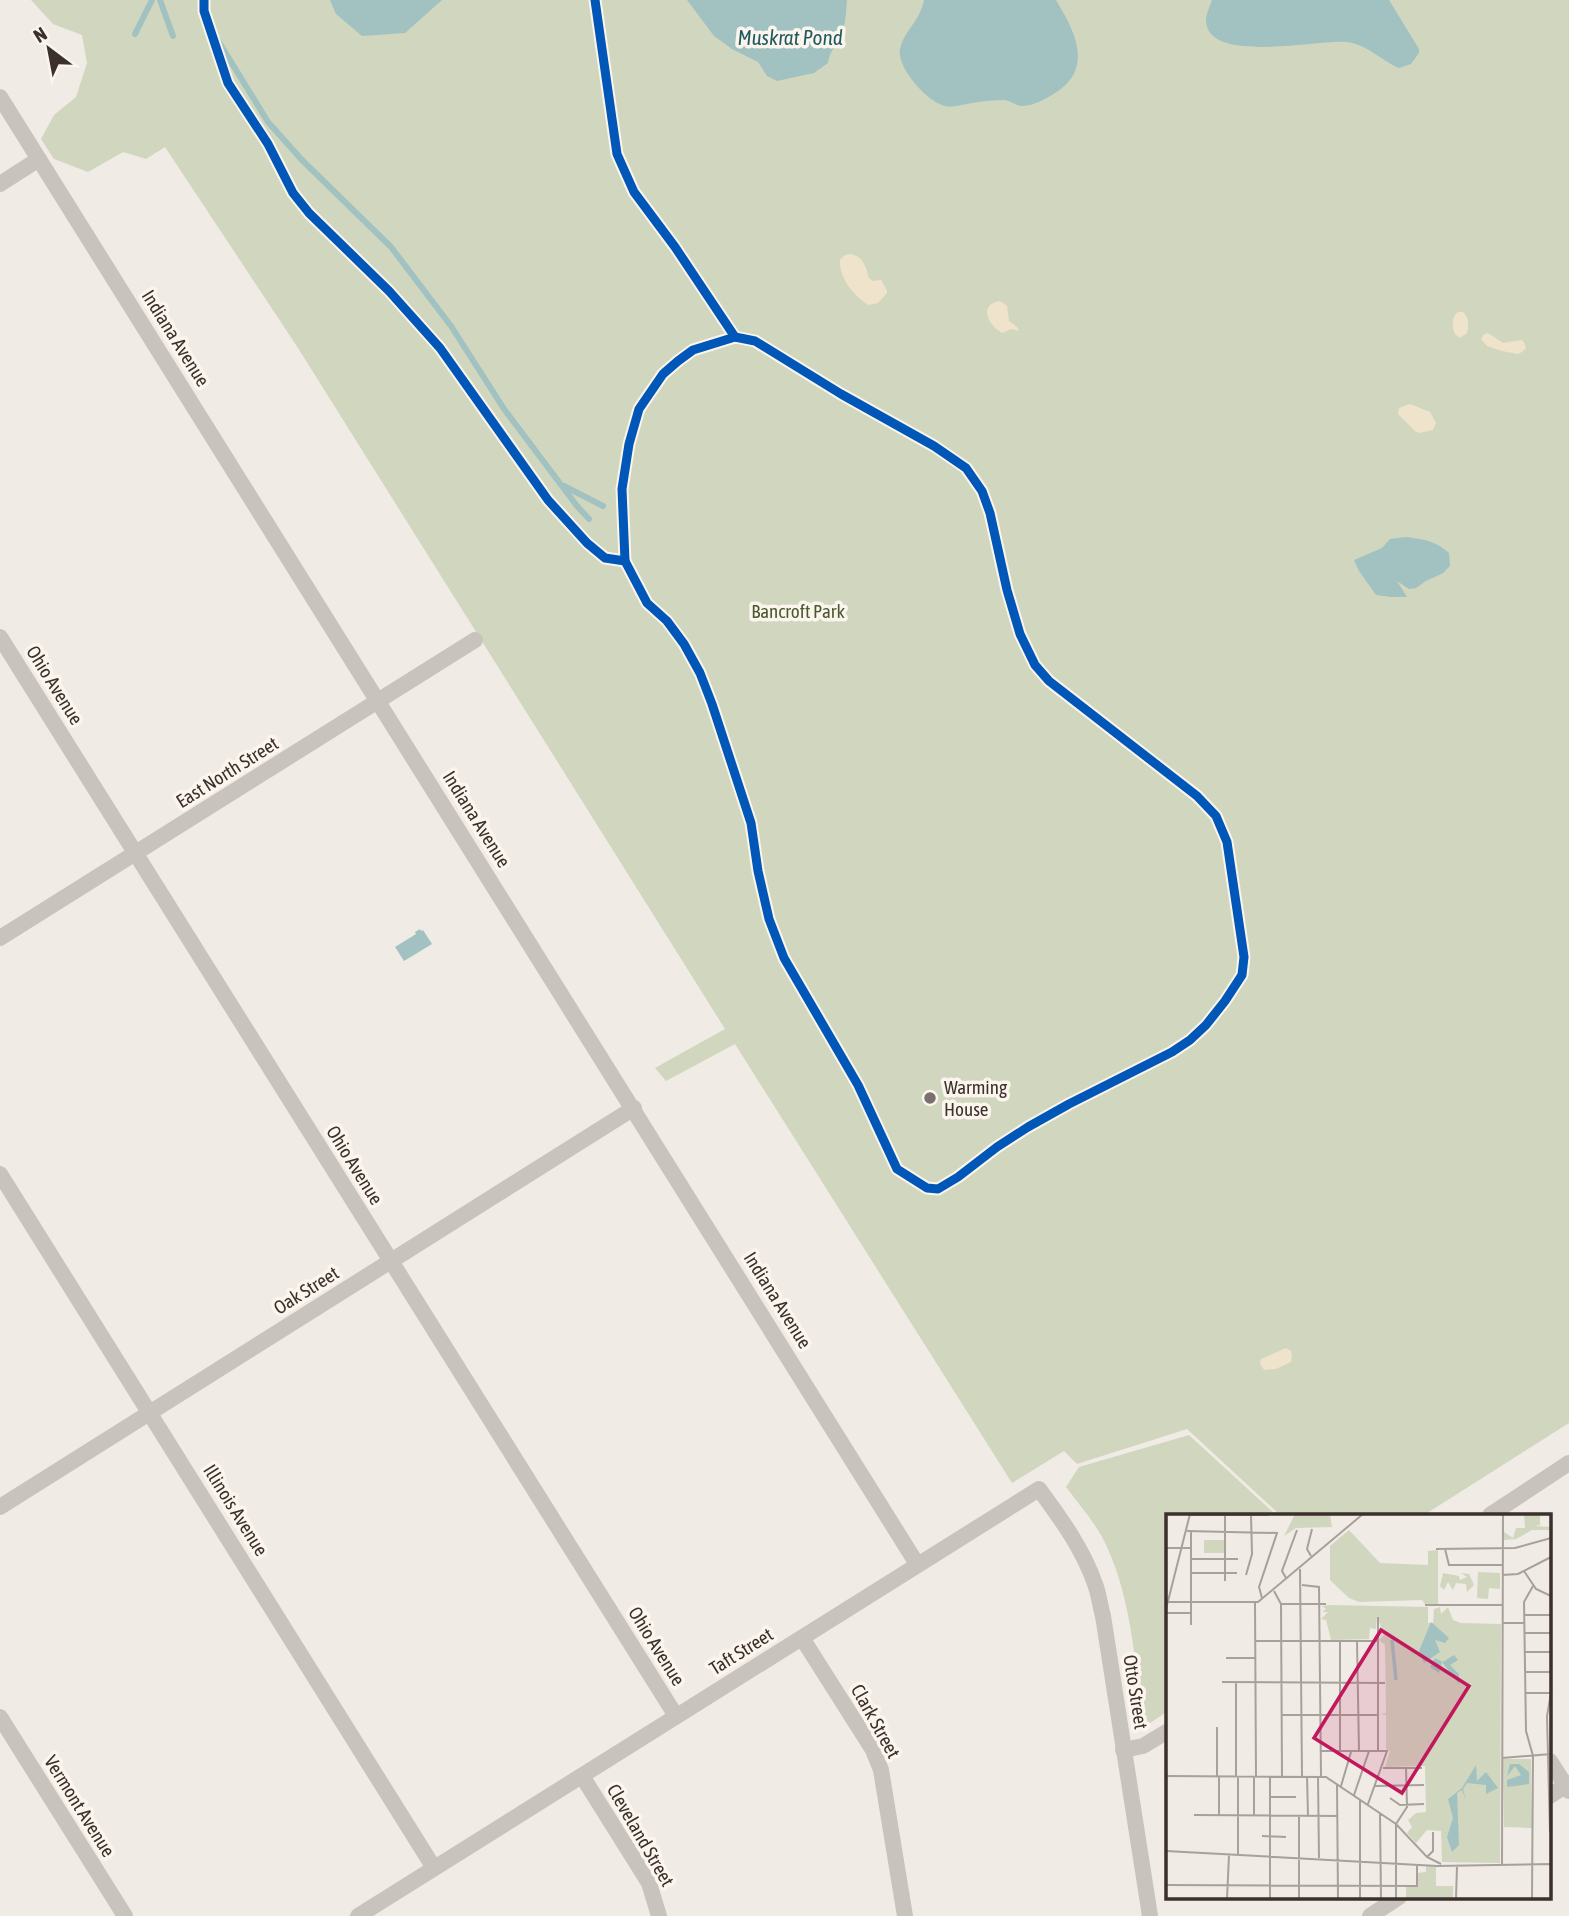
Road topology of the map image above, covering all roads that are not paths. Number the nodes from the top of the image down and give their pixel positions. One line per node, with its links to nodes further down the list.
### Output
1 (0, 97): 2 (street, Indiana Avenue)
2 (39, 159): 3 (street); 6 (street, Indiana Avenue)
3 (0, 184)
4 (0, 636): 7 (street, Ohio Avenue)
5 (475, 640): 6 (street, East North Street)
6 (379, 701): 7 (street, East North Street); 9 (street, Indiana Avenue)
7 (135, 854): 8 (street, East North Street); 11 (street, Ohio Avenue)
8 (0, 938)
9 (634, 1108): 11 (street, Oak Street); 17 (street, Indiana Avenue)
10 (0, 1174): 12 (street, Illinois Avenue)
11 (391, 1261): 12 (street, Oak Street); 19 (street, Ohio Avenue)
12 (150, 1413): 15 (street, Oak Street); 27 (street, Illinois Avenue)
13 (1569, 1463): 16 (street)
14 (1039, 1489): 17 (street, Taft Street); 22 (street, Otto Street)
15 (0, 1507)
16 (1492, 1514)
17 (917, 1564): 18 (street, Taft Street)
18 (802, 1638): 19 (street, Taft Street); 32 (street, Clark Street)
19 (676, 1716): 24 (street, Taft Street)
20 (0, 1717): 29 (street, Vermont Avenue)
21 (1166, 1732): 22 (street)
22 (1124, 1750): 33 (street, Otto Street)
23 (1552, 1763): 25 (street)
24 (582, 1776): 27 (street, Taft Street); 31 (street, Cleveland Street)
25 (1568, 1787): 26 (street)
26 (1552, 1795)
27 (435, 1868): 30 (street, Taft Street)
28 (1397, 1898): 34 (street)
29 (125, 1916)
30 (358, 1916)
31 (659, 1916)
32 (905, 1916)
33 (1150, 1916)
34 (1370, 1916)

